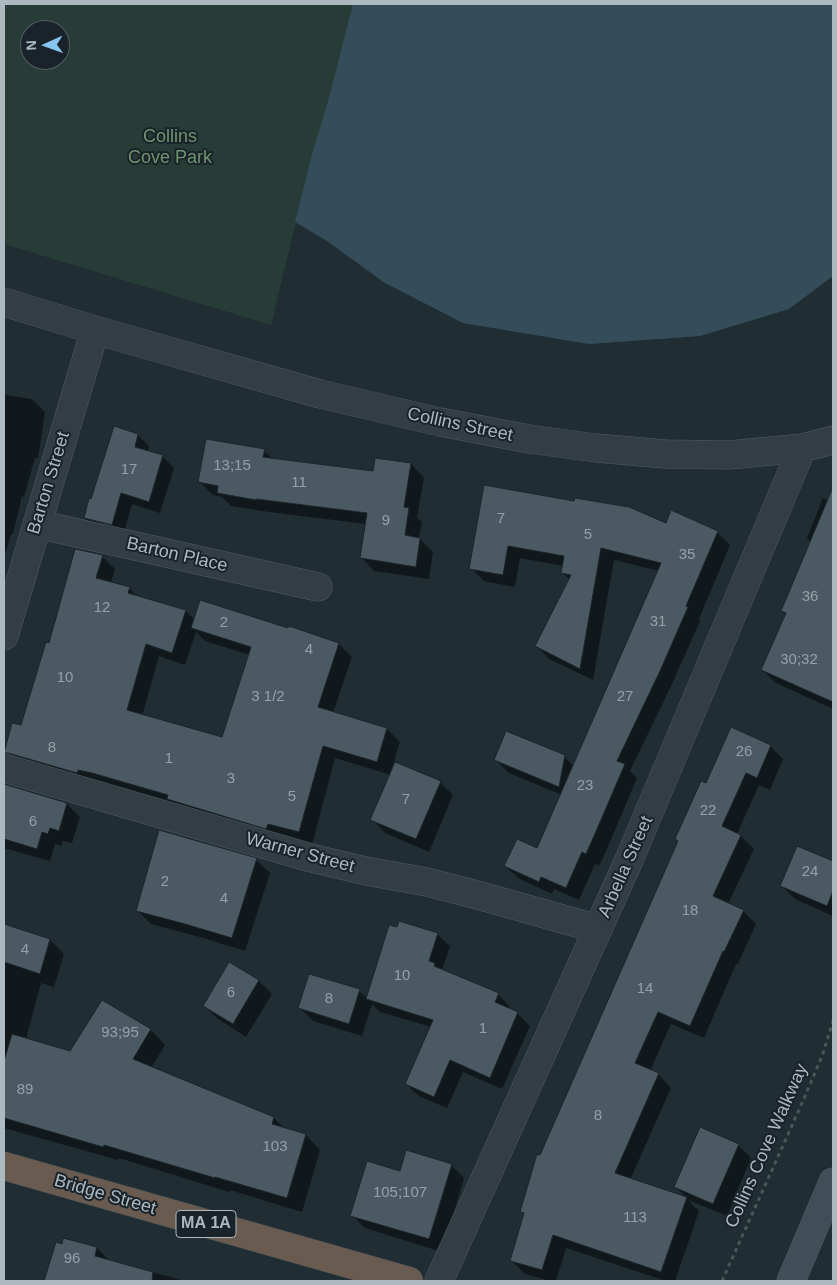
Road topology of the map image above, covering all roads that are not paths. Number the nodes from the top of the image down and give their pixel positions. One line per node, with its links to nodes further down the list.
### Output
1 (4, 302): 2 (street, Collins Street)
2 (95, 330): 4 (street, Collins Street); 5 (street, Barton Street)
3 (833, 440): 4 (street, Collins Street)
4 (802, 448): 9 (street, Arbella Street)
5 (37, 524): 6 (street, Barton Place); 7 (street, Barton Street)
6 (318, 587)
7 (4, 636)
8 (4, 768): 9 (street, Warner Street)
9 (598, 929): 13 (street, Arbella Street)
10 (4, 1166): 12 (highway, Bridge Street / MA 1A)
11 (833, 1182): 14 (main road)
12 (409, 1281)
13 (439, 1281)
14 (791, 1281)

